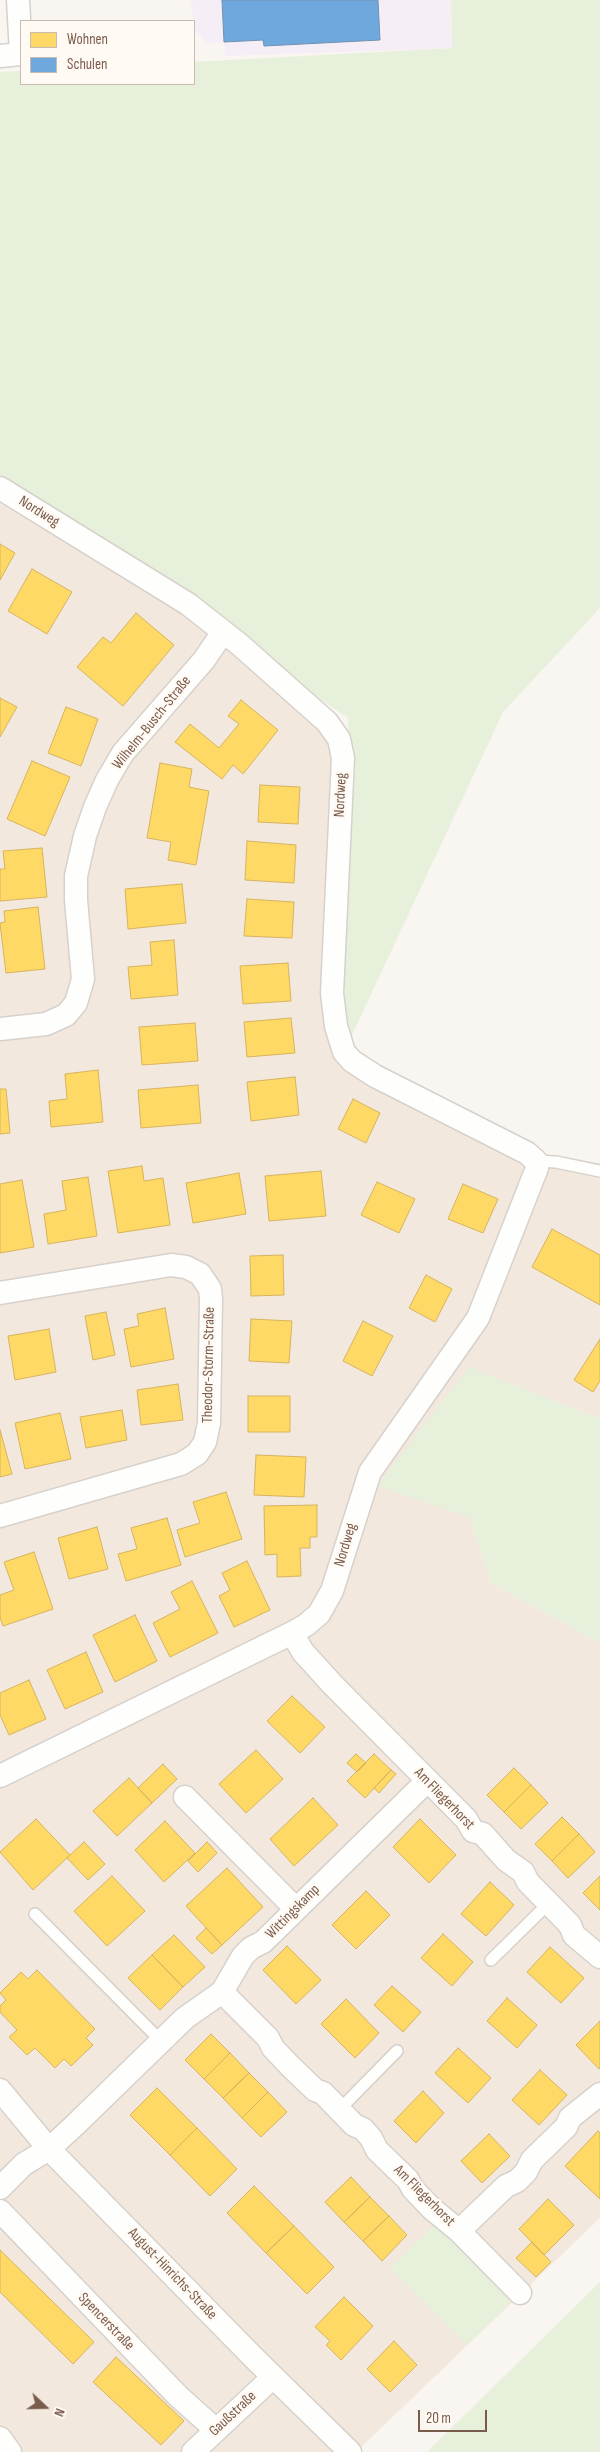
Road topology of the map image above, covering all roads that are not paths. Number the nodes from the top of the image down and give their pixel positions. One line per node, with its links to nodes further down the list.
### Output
1 (18, 0): 2 (street)
2 (20, 36)
3 (20, 54): 4 (street)
4 (0, 56)
5 (0, 488): 6 (street, Nordweg)
6 (224, 632): 7 (street, Wilhelm-Busch-Straße); 8 (street, Nordweg)
7 (0, 1029)
8 (536, 1162): 9 (lane); 12 (street, Nordweg)
9 (600, 1171)
10 (0, 1293): 11 (street, Theodor-Storm-Straße)
11 (0, 1516)
12 (292, 1633): 13 (street, Nordweg); 14 (street, Am Fliegerhorst)
13 (0, 1776)
14 (427, 1781): 16 (street, Am Fliegerhorst); 17 (street, Wittingskamp)
15 (185, 1797): 17 (street)
16 (548, 1904): 19 (street, Am Fliegerhorst); 20 (lane)
17 (296, 1909): 21 (street, Wittingskamp)
18 (35, 1914): 22 (lane)
19 (600, 1957)
20 (490, 1960)
21 (222, 1992): 22 (street, Wittingskamp); 26 (street, Am Fliegerhorst)
22 (161, 2041): 27 (street, Wittingskamp)
23 (397, 2052): 26 (lane)
24 (0, 2090): 27 (street, August-Hinrichs-Straße)
25 (600, 2094): 30 (street, Am Fliegerhorst)
26 (339, 2110): 30 (street, Am Fliegerhorst)
27 (49, 2149): 28 (street, Wittingskamp); 32 (street, August-Hinrichs-Straße)
28 (0, 2188)
29 (0, 2211): 33 (street, Spencerstraße)
30 (459, 2232): 31 (street, Am Fliegerhorst)
31 (520, 2293)
32 (273, 2377): 33 (street, Gaußstraße); 37 (street, August-Hinrichs-Straße)
33 (216, 2430): 36 (street, Gaußstraße)
34 (0, 2438): 35 (street)
35 (10, 2452)
36 (192, 2452)
37 (350, 2452)

